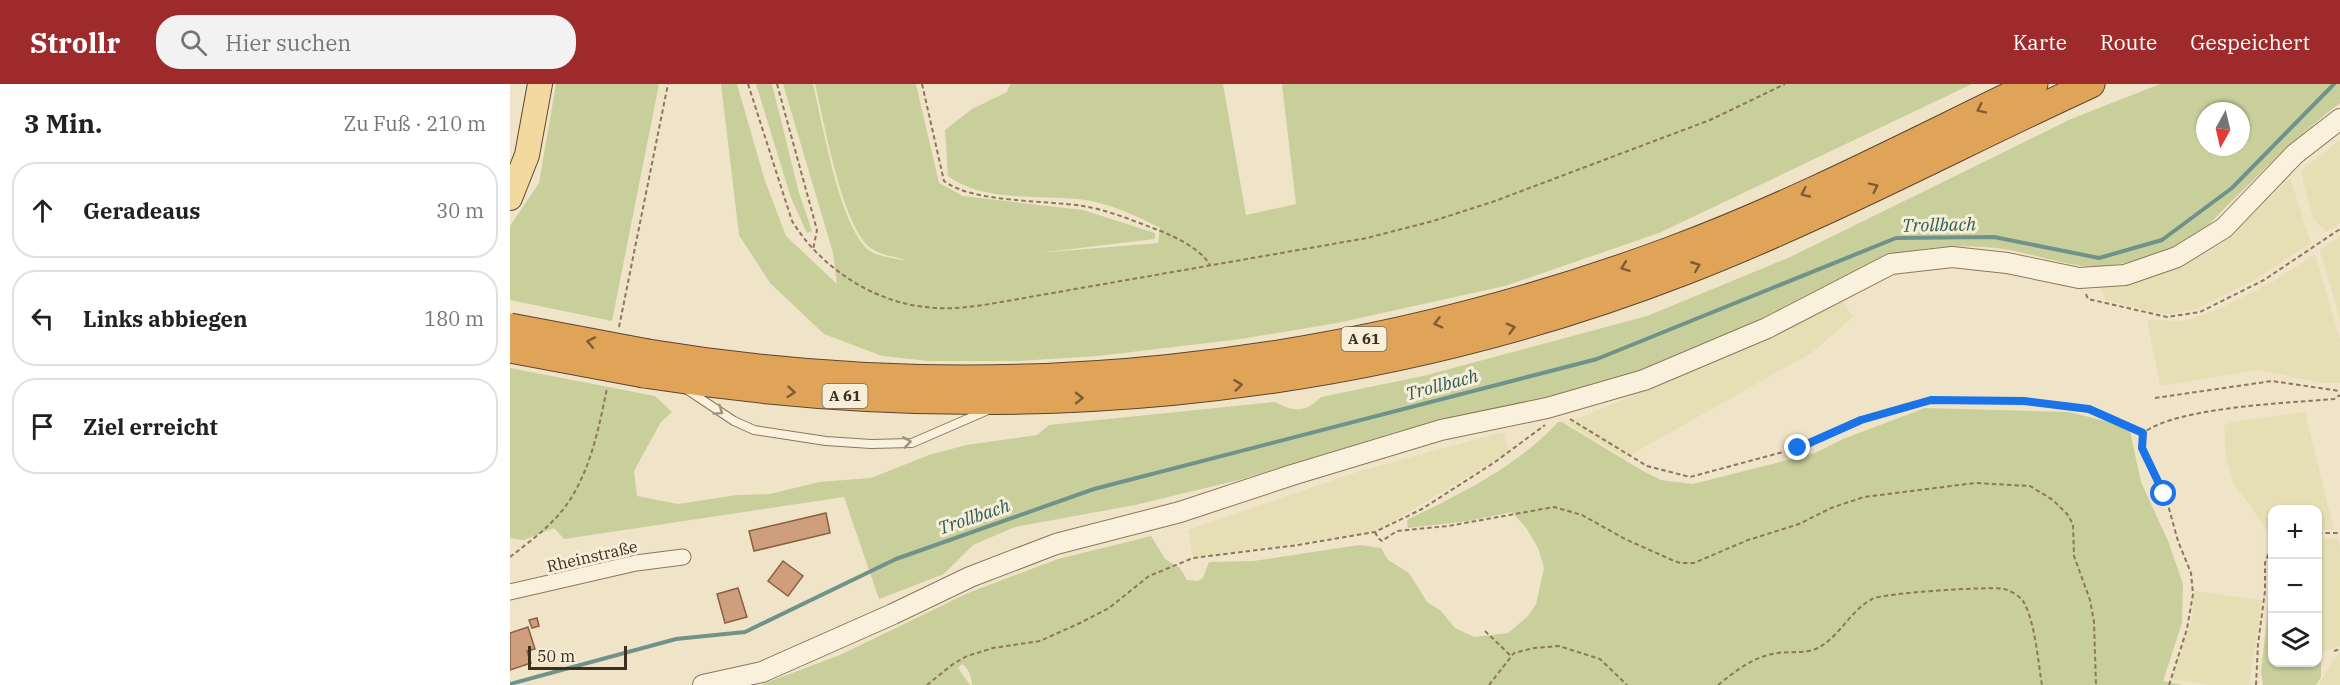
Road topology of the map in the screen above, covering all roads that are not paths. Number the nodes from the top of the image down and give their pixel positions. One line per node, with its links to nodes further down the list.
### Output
1 (540, 84): 5 (main road)
2 (2034, 84): 8 (highway, A 61, one-way to 8)
3 (2091, 84): 10 (highway, A 61, one-way to 3)
4 (2340, 119): 13 (street)
5 (510, 198)
6 (510, 327): 8 (highway, A 61, one-way to 6, bridge)
7 (510, 349): 8 (highway, A 61, bridge)
8 (646, 363): 9 (highway, A 61)
9 (670, 378): 10 (highway, A 61, one-way to 10); 10 (lane, one-way to 10)
10 (1021, 399)
11 (683, 557): 12 (street, Rheinstraße)
12 (510, 592)
13 (703, 685)

